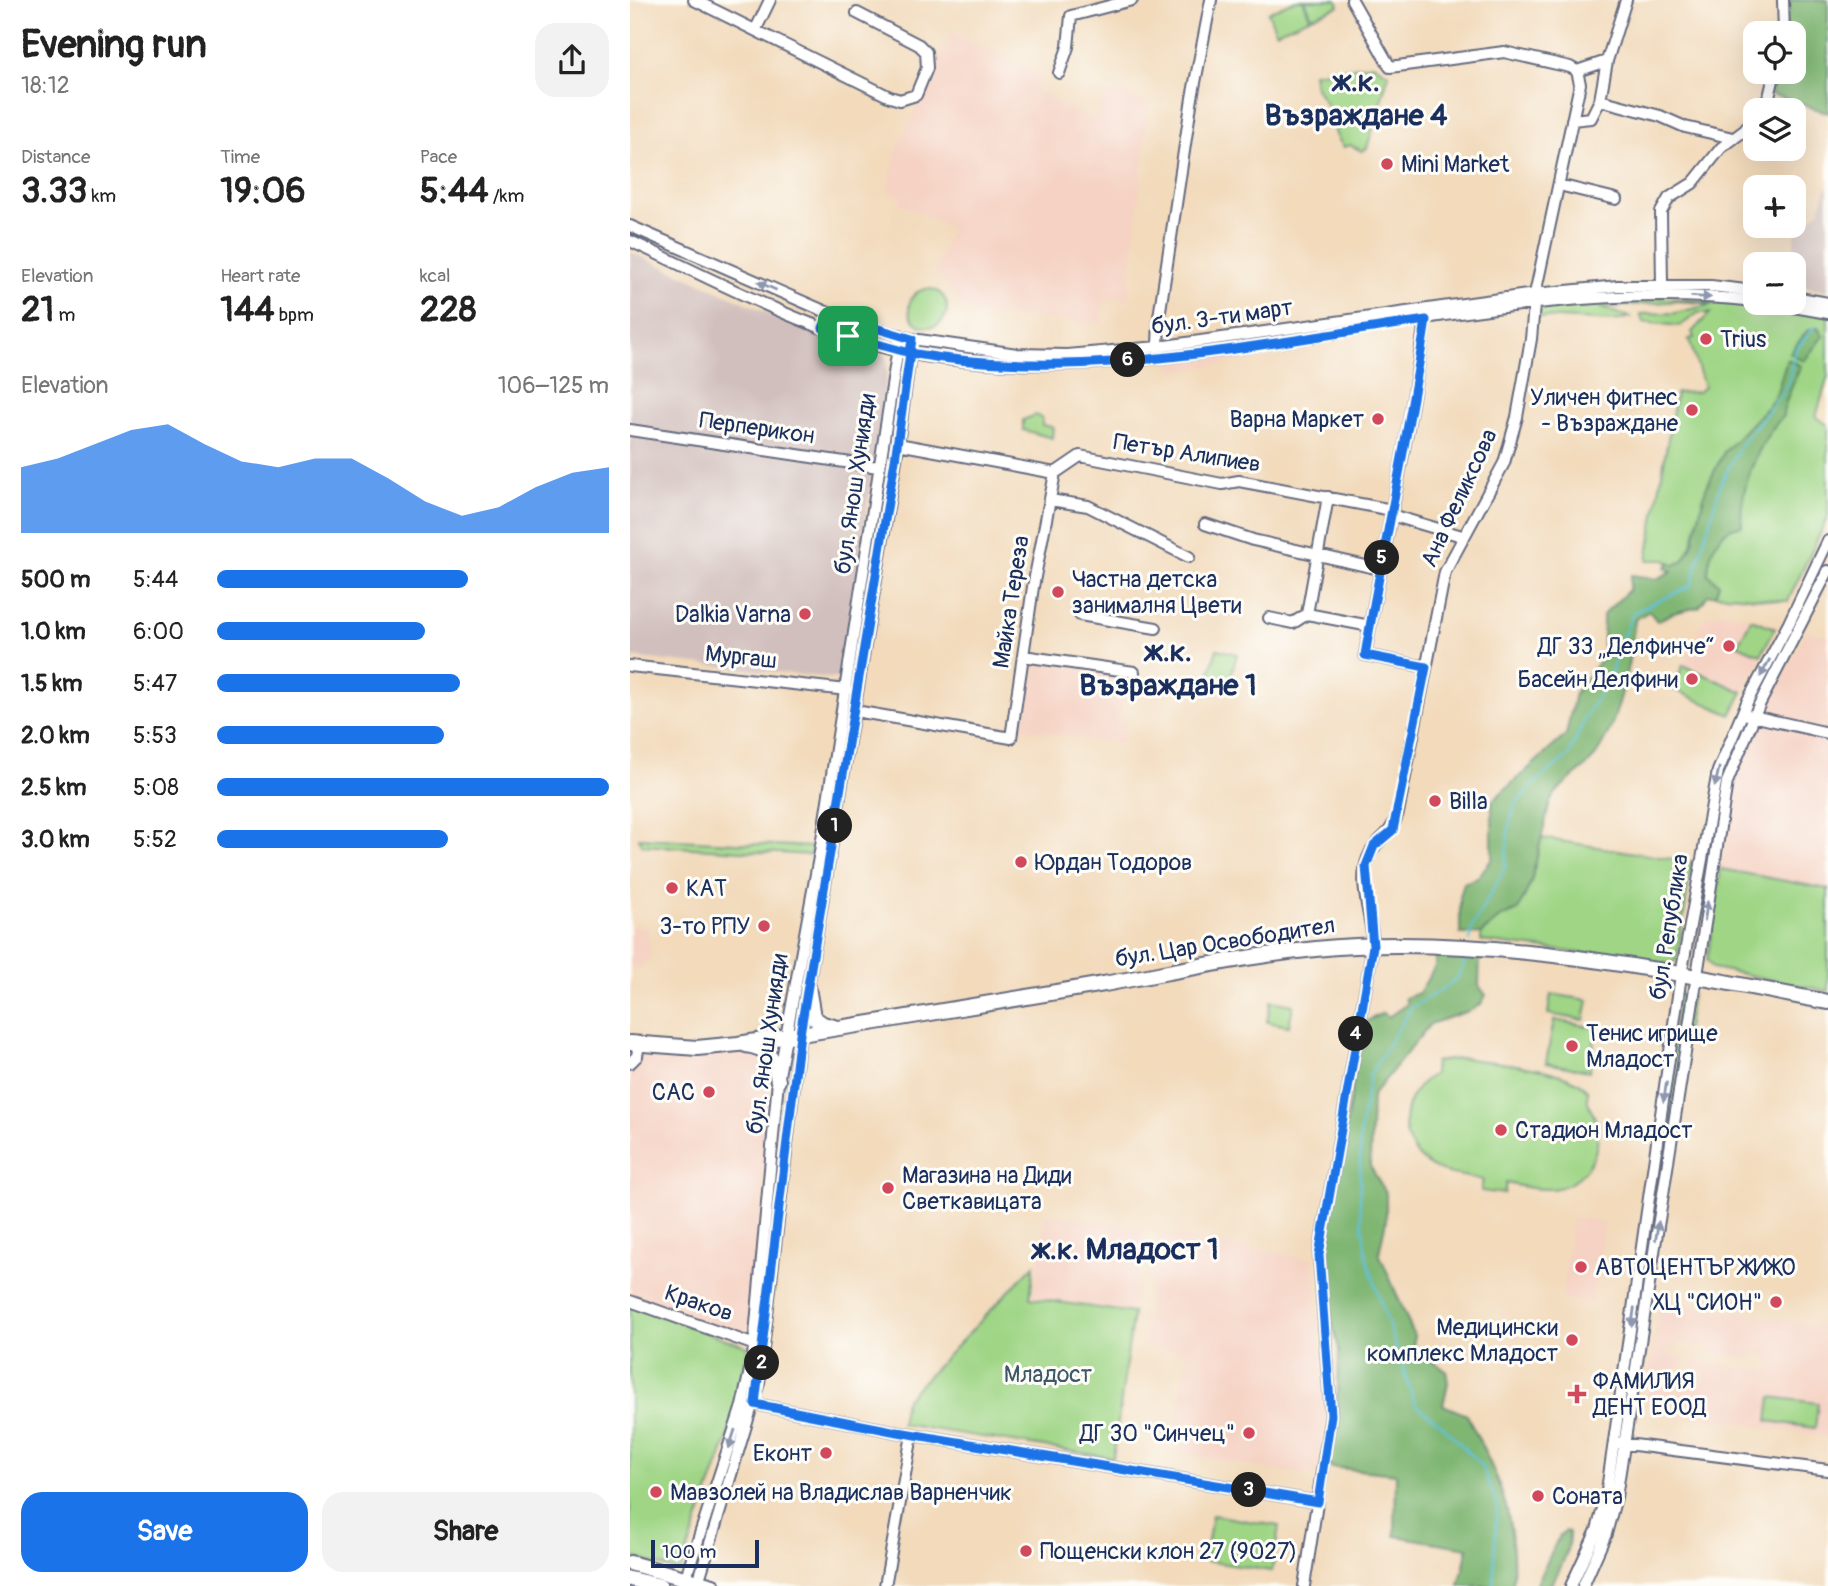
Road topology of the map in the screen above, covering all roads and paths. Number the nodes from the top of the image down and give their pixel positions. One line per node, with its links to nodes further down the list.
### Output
1 (694, 0): 10 (street)
2 (1132, 0): 13 (street)
3 (1211, 0): 35 (street)
4 (1352, 0): 12 (street)
5 (1626, 0): 11 (street)
6 (1783, 0): 9 (street)
7 (767, 3): 10 (street)
8 (857, 13): 10 (street)
9 (1784, 21)
10 (755, 29)
11 (1607, 61): 12 (street); 14 (street)
12 (1577, 71): 15 (street, Ана Феликсова)
13 (1059, 73)
14 (1600, 100): 15 (street); 17 (street)
15 (1572, 120): 18 (street, Ана Феликсова)
16 (1743, 131): 17 (street)
17 (1734, 138): 22 (street)
18 (1559, 185): 19 (street); 24 (street, Ана Феликсова)
19 (1616, 199)
20 (630, 226): 30 (street, бул. 3-ти март, one-way to 20)
21 (630, 241): 32 (street, бул. 3-ти март)
22 (1662, 285): 23 (street, бул. 3-ти март); 24 (street, бул. 3-ти март)
23 (1743, 290)
24 (1535, 299): 26 (street, бул. 3-ти март, one-way to 26); 31 (street, бул. 3-ти март); 35 (street, бул. 3-ти март); 46 (street, Ана Феликсова)
25 (1806, 299): 27 (street)
26 (1743, 301)
27 (1828, 303)
28 (1806, 309): 29 (street)
29 (1828, 313)
30 (829, 314): 32 (street); 33 (street, бул. 3-ти март)
31 (1426, 320): 37 (street, бул. 3-ти март); 44 (street)
32 (823, 328): 36 (street, бул. 3-ти март)
33 (900, 335): 34 (street, бул. 3-ти март); 36 (street, бул. Янош Хунияди)
34 (912, 339): 35 (street, бул. 3-ти март); 37 (street, бул. Янош Хунияди)
35 (1158, 347)
36 (897, 350): 37 (street, бул. 3-ти март); 40 (street, бул. Янош Хунияди)
37 (910, 353): 39 (street, бул. Янош Хунияди)
38 (630, 430): 40 (street, Перперикон)
39 (898, 444): 41 (street); 62 (street, бул. Янош Хунияди)
40 (878, 467): 61 (street, бул. Янош Хунияди)
41 (1055, 473): 42 (street, Петър Алипиев); 43 (street, Майка Тереза)
42 (1328, 497): 44 (street, Петър Алипиев); 48 (street)
43 (1050, 500): 49 (street); 57 (street, Майка Тереза)
44 (1392, 512): 46 (street, Петър Алипиев); 50 (street)
45 (1205, 524): 48 (street)
46 (1462, 536): 59 (street, Ана Феликсова)
47 (1828, 541): 63 (street, бул. Република, one-way to 63)
48 (1318, 554): 50 (street); 52 (street)
49 (1189, 557)
50 (1380, 569): 55 (street)
51 (1828, 571): 64 (street, бул. Република)
52 (1307, 614): 54 (street); 55 (street)
53 (1080, 615): 56 (street)
54 (1269, 618)
55 (1370, 626): 59 (street)
56 (1156, 628)
57 (1023, 656): 60 (street); 62 (street, Майка Тереза)
58 (630, 666): 61 (street, Мургаш)
59 (1426, 667): 66 (street, Ана Феликсова)
60 (1134, 672)
61 (847, 690): 71 (street, бул. Янош Хунияди)
62 (855, 711): 68 (street, бул. Янош Хунияди)
63 (1742, 713): 64 (street); 67 (street, бул. Република, one-way to 67)
64 (1754, 717): 65 (street); 67 (street, бул. Република, one-way to 64)
65 (1828, 733)
66 (1373, 946): 67 (main road, бул. Цар Освободител); 70 (main road, бул. Цар Освободител); 82 (street, Ана Феликсова)
67 (1688, 977): 69 (main road, бул. Цар Освободител); 80 (street, бул. Република)
68 (808, 987): 70 (main road); 71 (street, бул. Янош Хунияди)
69 (1828, 1002)
70 (835, 1027): 71 (main road, бул. Цар Освободител)
71 (793, 1035): 73 (main road, бул. Цар Освободител); 75 (street, бул. Янош Хунияди); 78 (street, бул. Янош Хунияди)
72 (634, 1044): 73 (main road, бул. Цар Освободител); 74 (street)
73 (738, 1044): 75 (main road)
74 (630, 1063)
75 (778, 1080): 77 (street, бул. Янош Хунияди)
76 (630, 1301): 77 (street, Краков)
77 (755, 1345): 85 (street, бул. Янош Хунияди, one-way to 85)
78 (755, 1404): 79 (street); 85 (street, бул. Янош Хунияди)
79 (912, 1435): 82 (street); 87 (street)
80 (1620, 1443): 81 (street); 89 (street, бул. Република); 90 (street, бул. Република)
81 (1828, 1470)
82 (1318, 1502): 88 (street, Ана Феликсова)
83 (630, 1563): 85 (main road)
84 (630, 1579): 86 (main road)
85 (695, 1584)
86 (660, 1586)
87 (885, 1586)
88 (1304, 1586)
89 (1571, 1586)
90 (1583, 1586)

